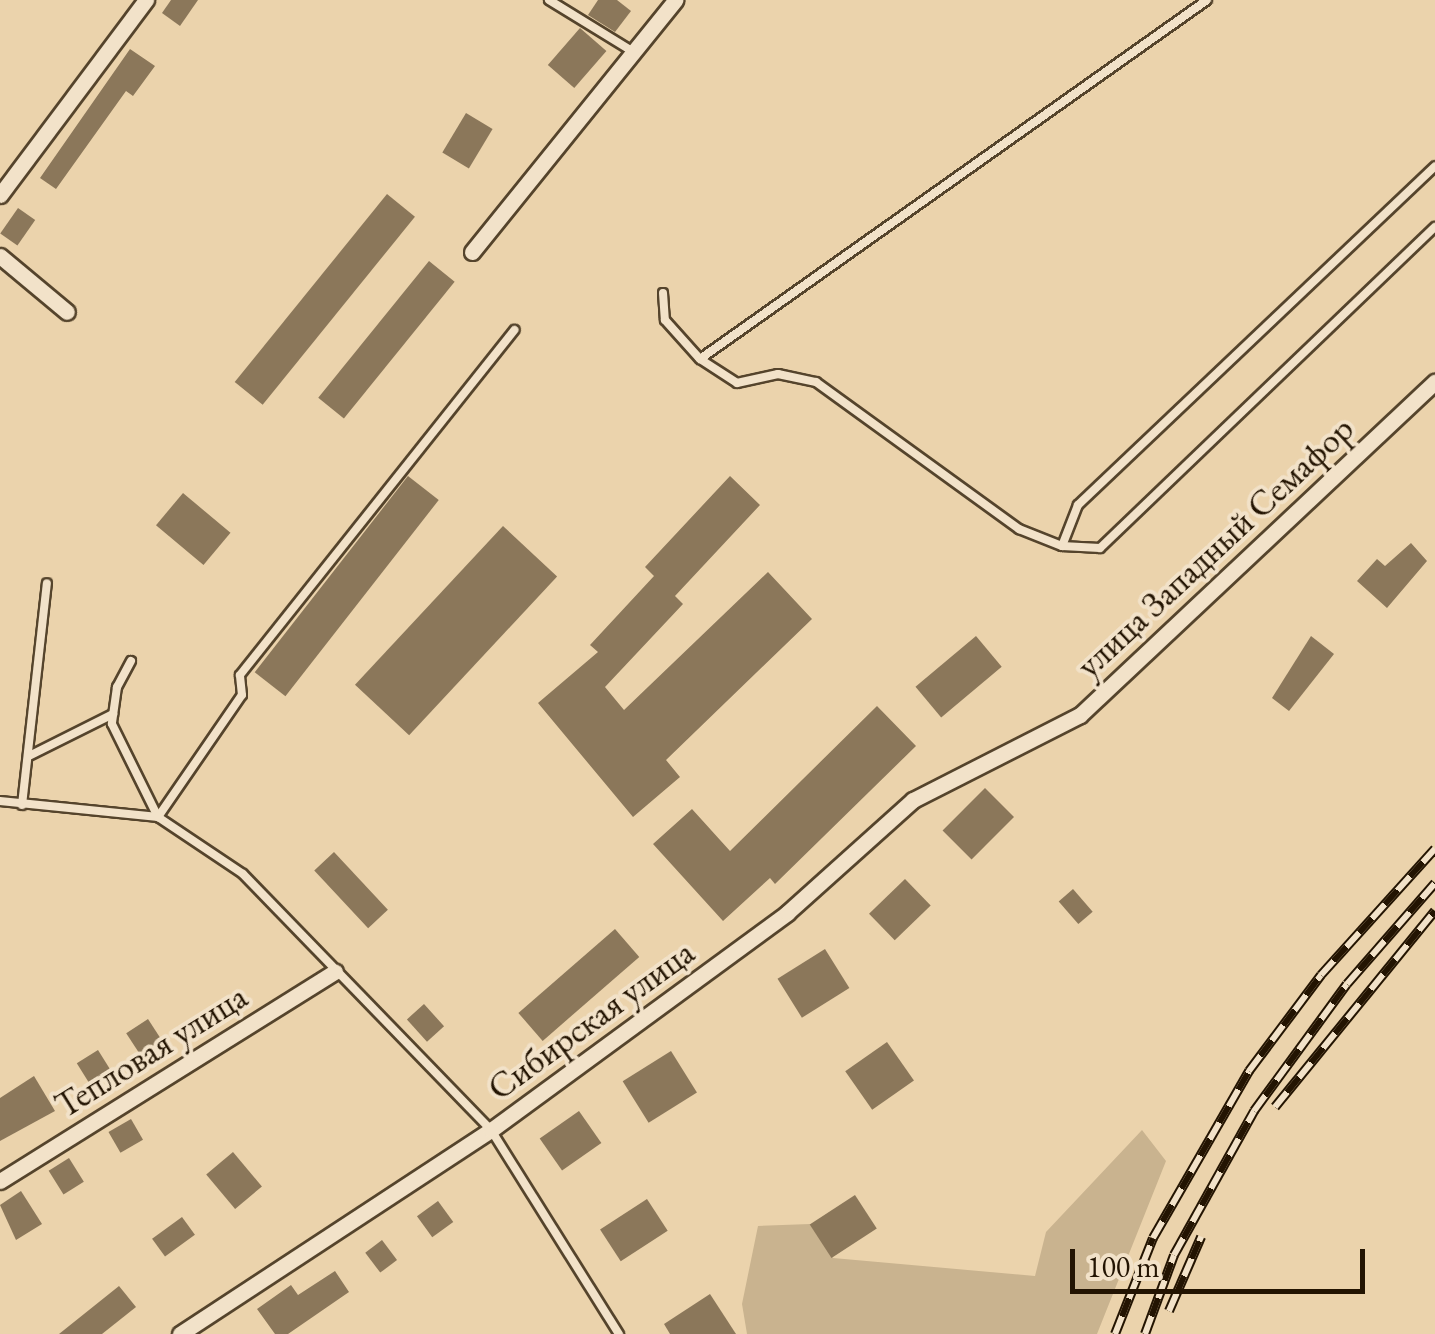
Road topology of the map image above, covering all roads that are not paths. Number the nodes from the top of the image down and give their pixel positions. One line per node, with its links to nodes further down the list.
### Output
1 (146, 0): 7 (street)
2 (549, 0): 5 (lane)
3 (675, 0): 5 (street)
4 (1207, 0): 14 (lane)
5 (635, 53): 9 (street)
6 (1435, 166): 16 (lane)
7 (0, 195)
8 (1435, 226): 16 (lane)
9 (472, 252)
10 (0, 256): 12 (street)
11 (663, 293): 14 (lane)
12 (67, 312)
13 (514, 330): 24 (lane)
14 (700, 359): 16 (lane)
15 (1435, 382): 20 (street, улица Западный Семафор)
16 (1062, 546)
17 (46, 583): 21 (lane)
18 (131, 662): 19 (lane)
19 (112, 714): 21 (lane); 24 (lane)
20 (1025, 741): 26 (street, Сибирская улица)
21 (31, 755): 23 (lane)
22 (0, 801): 23 (lane)
23 (22, 804): 24 (lane)
24 (158, 817): 25 (lane)
25 (335, 972): 26 (lane); 27 (street, Тепловая улица)
26 (490, 1130): 28 (street, Сибирская улица); 29 (lane)
27 (0, 1181)
28 (180, 1334)
29 (619, 1334)

